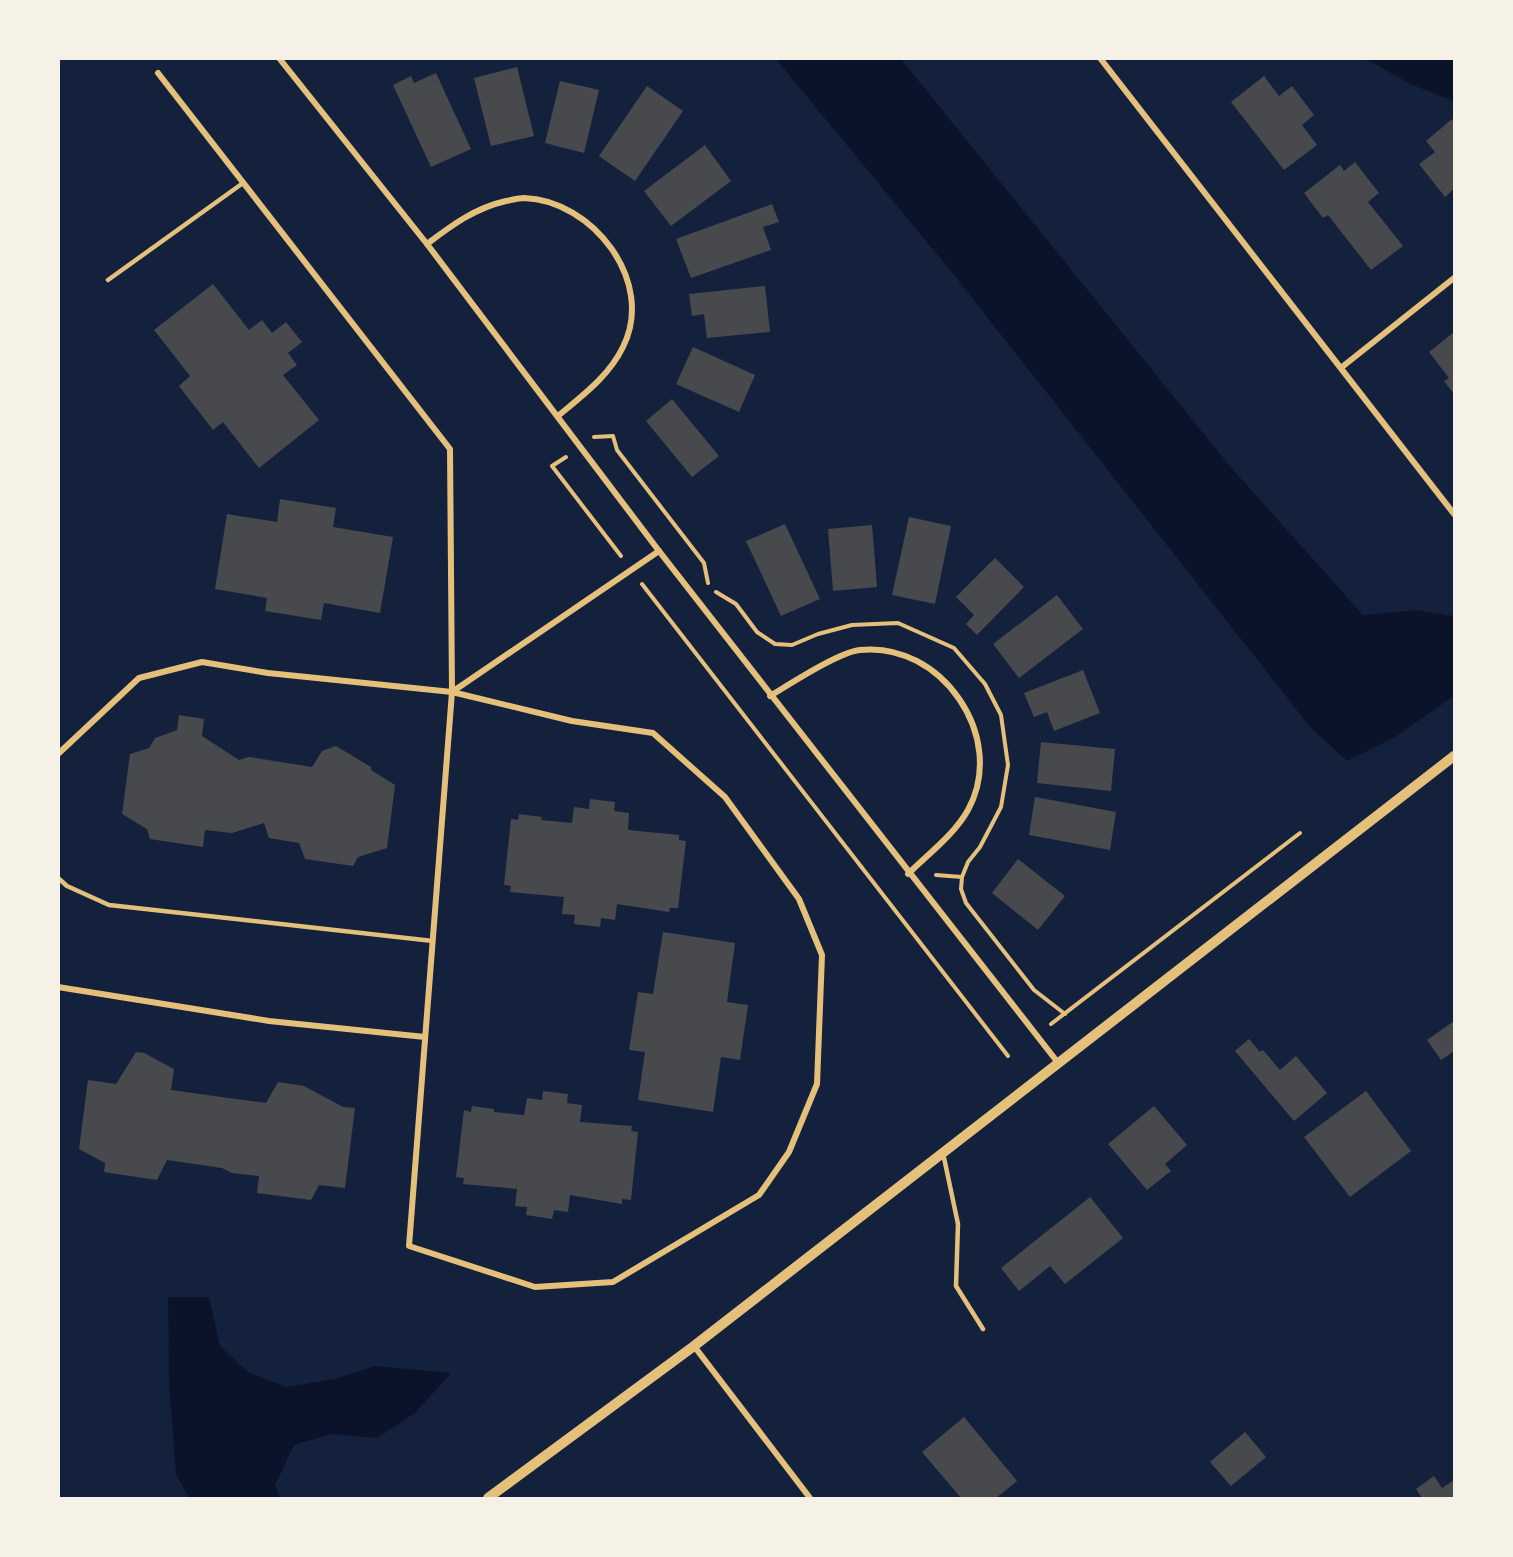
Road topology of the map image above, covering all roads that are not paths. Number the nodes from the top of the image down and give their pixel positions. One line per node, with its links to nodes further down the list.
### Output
1 (279, 58): 5 (street)
2 (1100, 58): 8 (street)
3 (158, 73): 4 (street)
4 (243, 183): 7 (lane); 12 (street)
5 (427, 244): 9 (street); 9 (street)
6 (1455, 278): 8 (street)
7 (108, 280)
8 (1342, 367): 10 (street)
9 (558, 416): 11 (street)
10 (1455, 514)
11 (659, 551): 12 (street); 13 (street)
12 (452, 692): 14 (street); 18 (street); 20 (street)
13 (770, 696): 16 (street); 16 (street)
14 (58, 754)
15 (1455, 756): 21 (street)
16 (908, 874): 21 (street)
17 (58, 878): 18 (lane)
18 (433, 942): 20 (street)
19 (58, 987): 20 (street)
20 (425, 1037)
21 (1059, 1064): 22 (street)
22 (943, 1153): 23 (lane); 24 (street)
23 (983, 1329)
24 (694, 1346): 25 (street); 26 (street)
25 (488, 1498)
26 (810, 1498)

